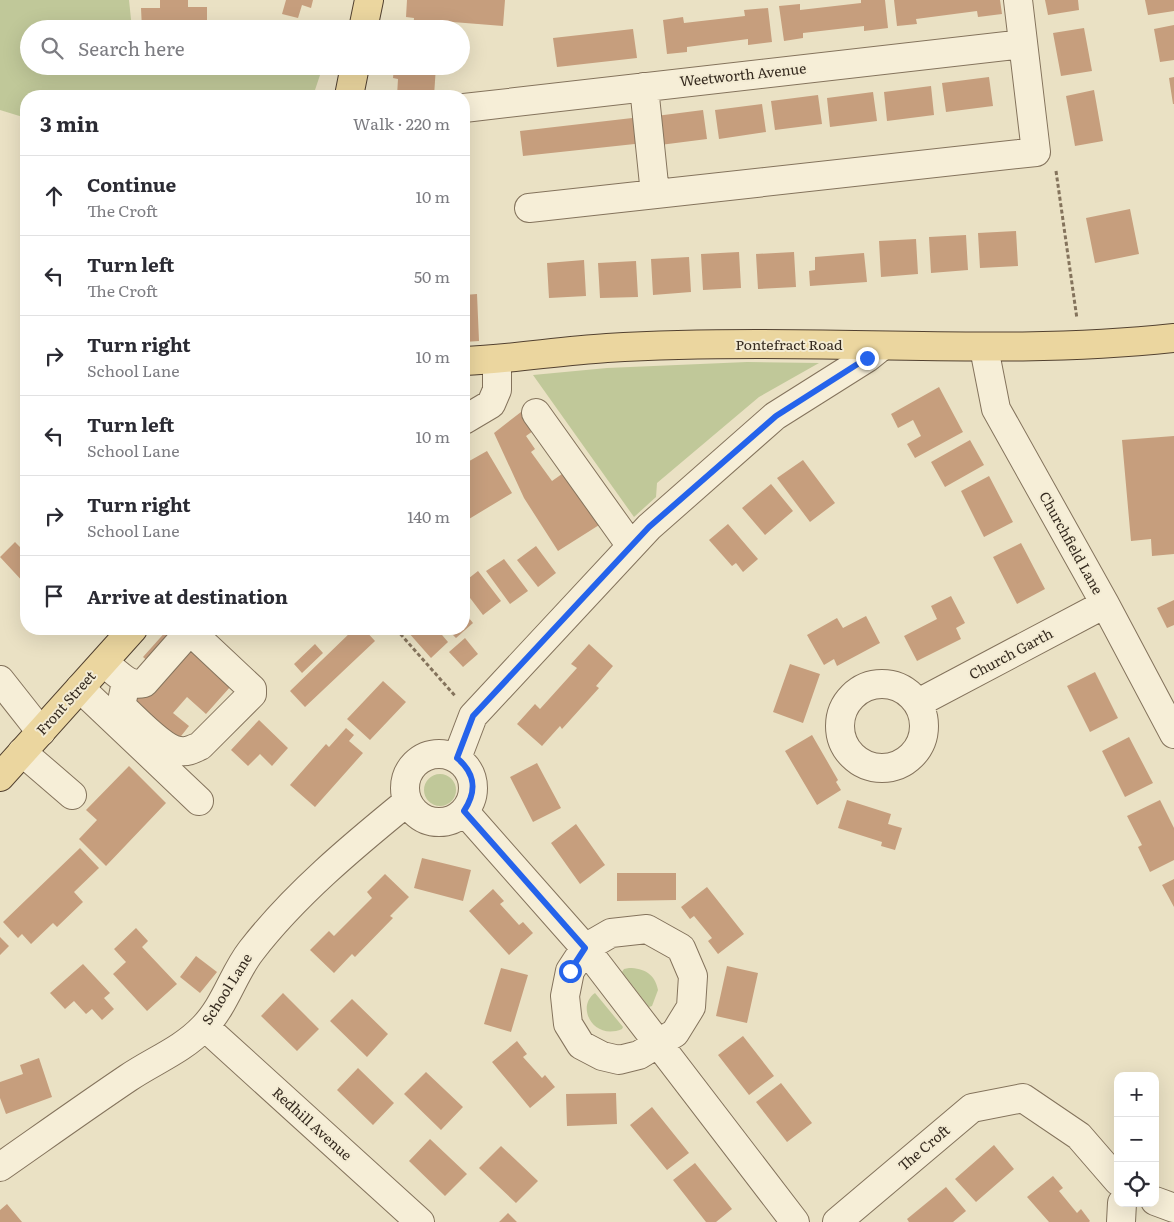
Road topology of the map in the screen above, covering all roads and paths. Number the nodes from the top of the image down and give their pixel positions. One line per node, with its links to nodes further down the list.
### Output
1 (369, 0): 3 (main road)
2 (1018, 0): 4 (street)
3 (365, 20)
4 (1023, 44): 6 (street, Weetworth Avenue); 9 (street)
5 (353, 75): 7 (main road)
6 (644, 87): 8 (street, Weetworth Avenue); 10 (street)
7 (350, 90)
8 (470, 107)
9 (1036, 152): 10 (street); 12 (path)
10 (655, 194): 11 (street)
11 (529, 208)
12 (1085, 318)
13 (1174, 338): 15 (main road, Pontefract Road)
14 (882, 346): 15 (main road, Pontefract Road); 16 (main road, Pontefract Road); 20 (street)
15 (984, 348): 21 (street, Churchfield Lane)
16 (497, 360): 17 (main road, Pontefract Road); 19 (street)
17 (470, 361)
18 (536, 414): 20 (street)
19 (470, 416)
20 (632, 546): 31 (street)
21 (1105, 604): 30 (street, Church Garth); 33 (street, Churchfield Lane)
22 (127, 635): 26 (main road, Front Street)
23 (184, 635): 28 (street)
24 (194, 635): 28 (street)
25 (401, 635): 31 (path)
26 (103, 661): 28 (street); 29 (main road, Front Street)
27 (0, 680): 32 (street)
28 (126, 682)
29 (80, 688): 32 (main road, Front Street); 38 (street)
30 (918, 704)
31 (473, 716): 35 (street)
32 (41, 732): 34 (main road, Front Street)
33 (1174, 734)
34 (22, 752): 36 (main road, Front Street); 37 (street)
35 (457, 758): 39 (street); 40 (street)
36 (0, 777)
37 (72, 795)
38 (199, 801)
39 (407, 802): 40 (street); 42 (street, School Lane)
40 (464, 811): 41 (street)
41 (585, 948): 43 (street); 43 (street); 43 (street)
42 (205, 1026): 44 (street, School Lane); 49 (street, Redhill Avenue)
43 (657, 1043): 50 (street)
44 (0, 1167)
45 (1114, 1176): 51 (street, The Croft)
46 (1159, 1202): 48 (street)
47 (1122, 1207): 52 (street)
48 (1174, 1208)
49 (420, 1222)
50 (795, 1222)
51 (837, 1222)
52 (1121, 1222)

